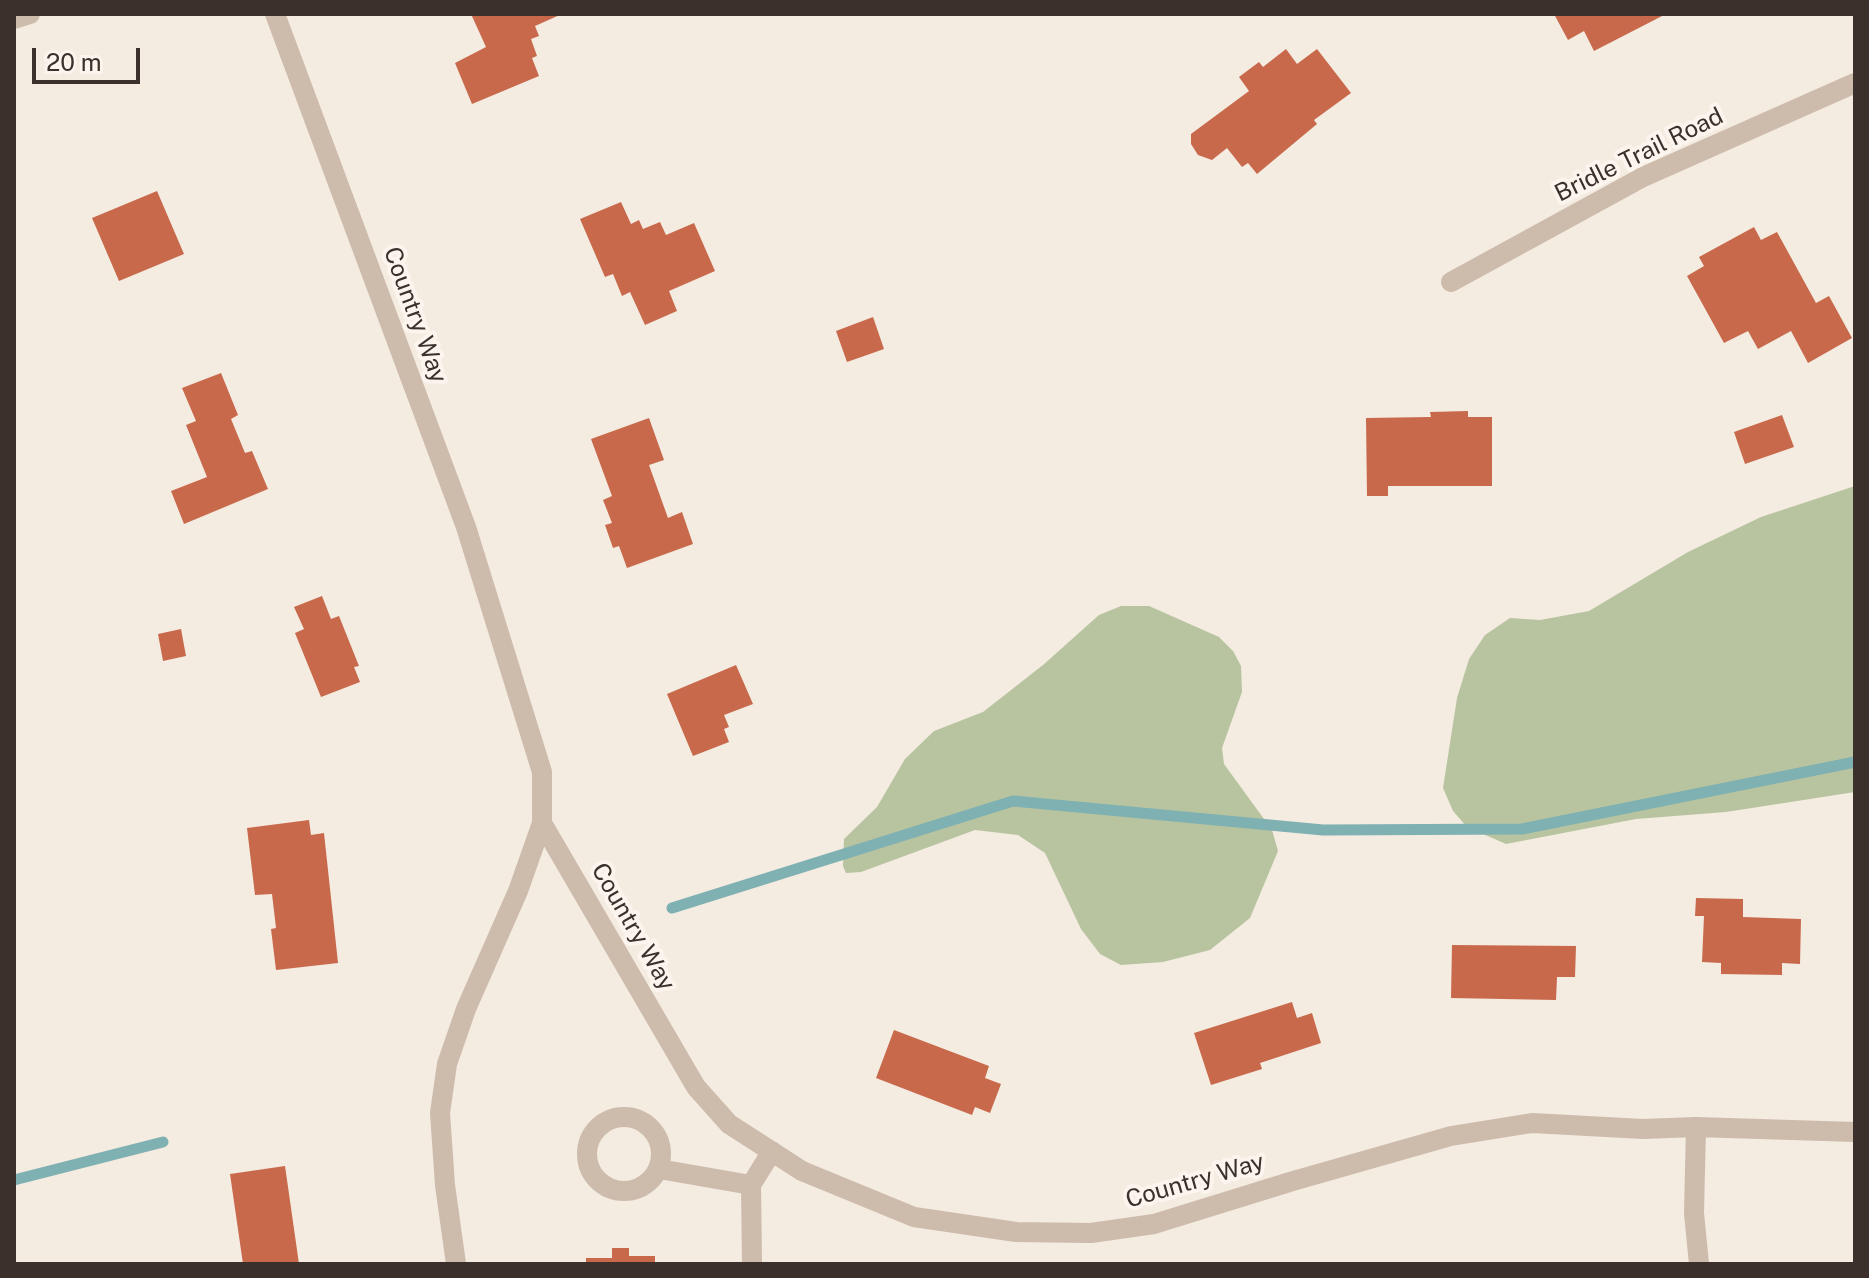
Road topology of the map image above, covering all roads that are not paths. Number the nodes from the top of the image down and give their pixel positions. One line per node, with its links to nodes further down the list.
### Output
1 (30, 14): 3 (street)
2 (275, 14): 6 (street, Country Way)
3 (14, 19)
4 (1855, 83): 5 (street, Bridle Trail Road)
5 (1451, 282)
6 (542, 823): 9 (street, Country Way); 12 (street, Country Way)
7 (1696, 1127): 8 (street, Country Way); 9 (street, Country Way); 14 (street)
8 (1855, 1132)
9 (772, 1151): 11 (street)
10 (659, 1169): 11 (street)
11 (751, 1185): 13 (street)
12 (456, 1264)
13 (752, 1264)
14 (1699, 1264)

